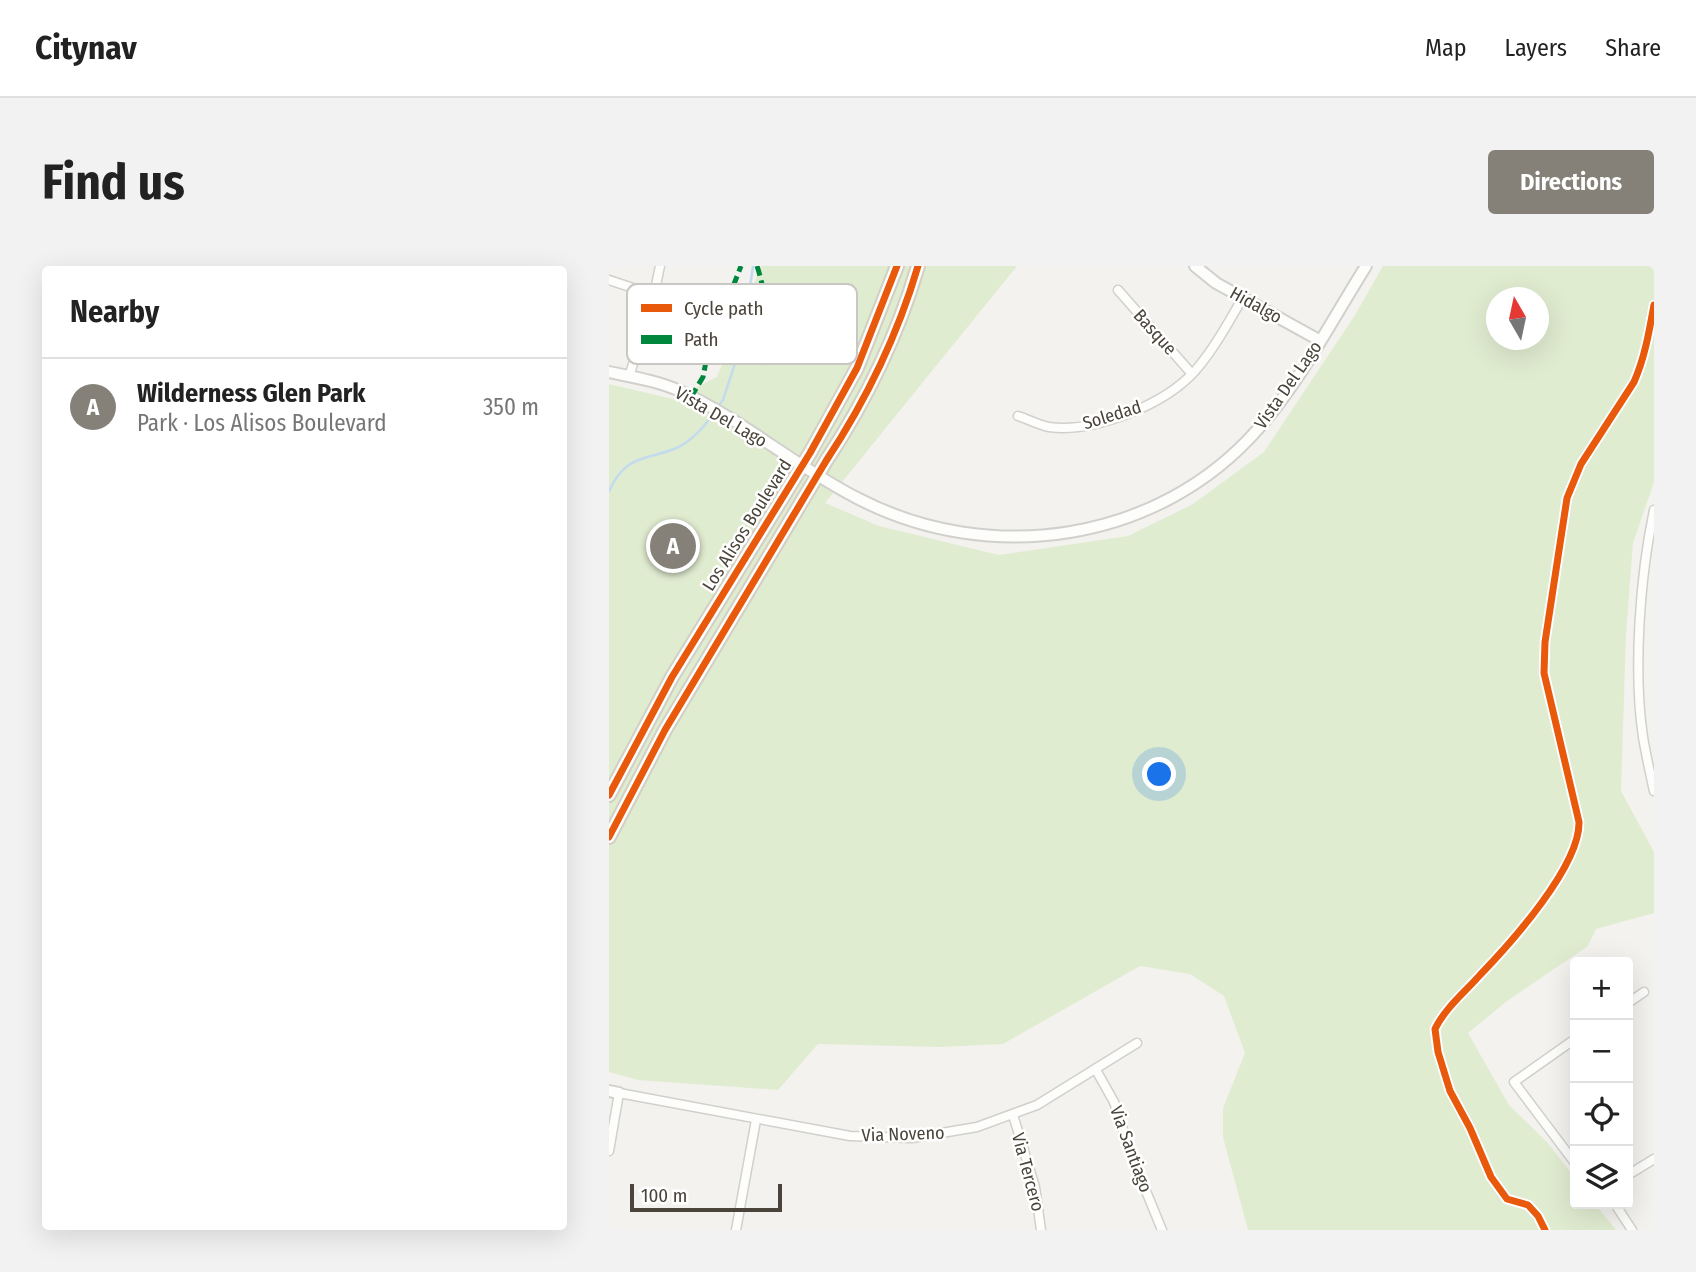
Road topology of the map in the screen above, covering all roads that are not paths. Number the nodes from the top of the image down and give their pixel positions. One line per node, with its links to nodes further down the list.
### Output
1 (660, 266): 7 (street)
2 (897, 266): 18 (main road, Los Alisos Boulevard)
3 (918, 266): 19 (main road, Los Alisos Boulevard)
4 (1195, 266): 10 (street, Hidalgo)
5 (1366, 266): 12 (street, Vista Del Lago)
6 (609, 280): 8 (street)
7 (656, 284)
8 (627, 286)
9 (1118, 290): 15 (street, Basque)
10 (1242, 299): 12 (street, Hidalgo); 15 (street, Soledad)
11 (1654, 305): 40 (street)
12 (1319, 340): 19 (street, Vista Del Lago)
13 (633, 364): 16 (street)
14 (609, 372): 16 (street, Vista Del Lago)
15 (1192, 374): 17 (street, Soledad)
16 (629, 377): 18 (street, Vista Del Lago)
17 (1018, 416)
18 (802, 465): 19 (street, Vista Del Lago); 22 (main road, Los Alisos Boulevard)
19 (818, 475): 23 (main road, Los Alisos Boulevard)
20 (1654, 510): 21 (street)
21 (1654, 791)
22 (609, 795)
23 (609, 837)
24 (1644, 992): 25 (street)
25 (1633, 1000)
26 (1137, 1043): 28 (street, Via Noveno)
27 (1570, 1043): 33 (street)
28 (1096, 1070): 30 (street, Via Noveno); 39 (street, Via Santiago)
29 (614, 1092): 31 (street, Via Noveno); 32 (street)
30 (1013, 1115): 31 (street, Via Noveno); 38 (street, Via Tercero)
31 (756, 1120): 37 (street)
32 (609, 1152)
33 (1570, 1156)
34 (1654, 1159): 35 (street)
35 (1633, 1172)
36 (1618, 1209): 41 (street)
37 (736, 1230)
38 (1041, 1230)
39 (1163, 1230)
40 (1545, 1230)
41 (1632, 1230)

